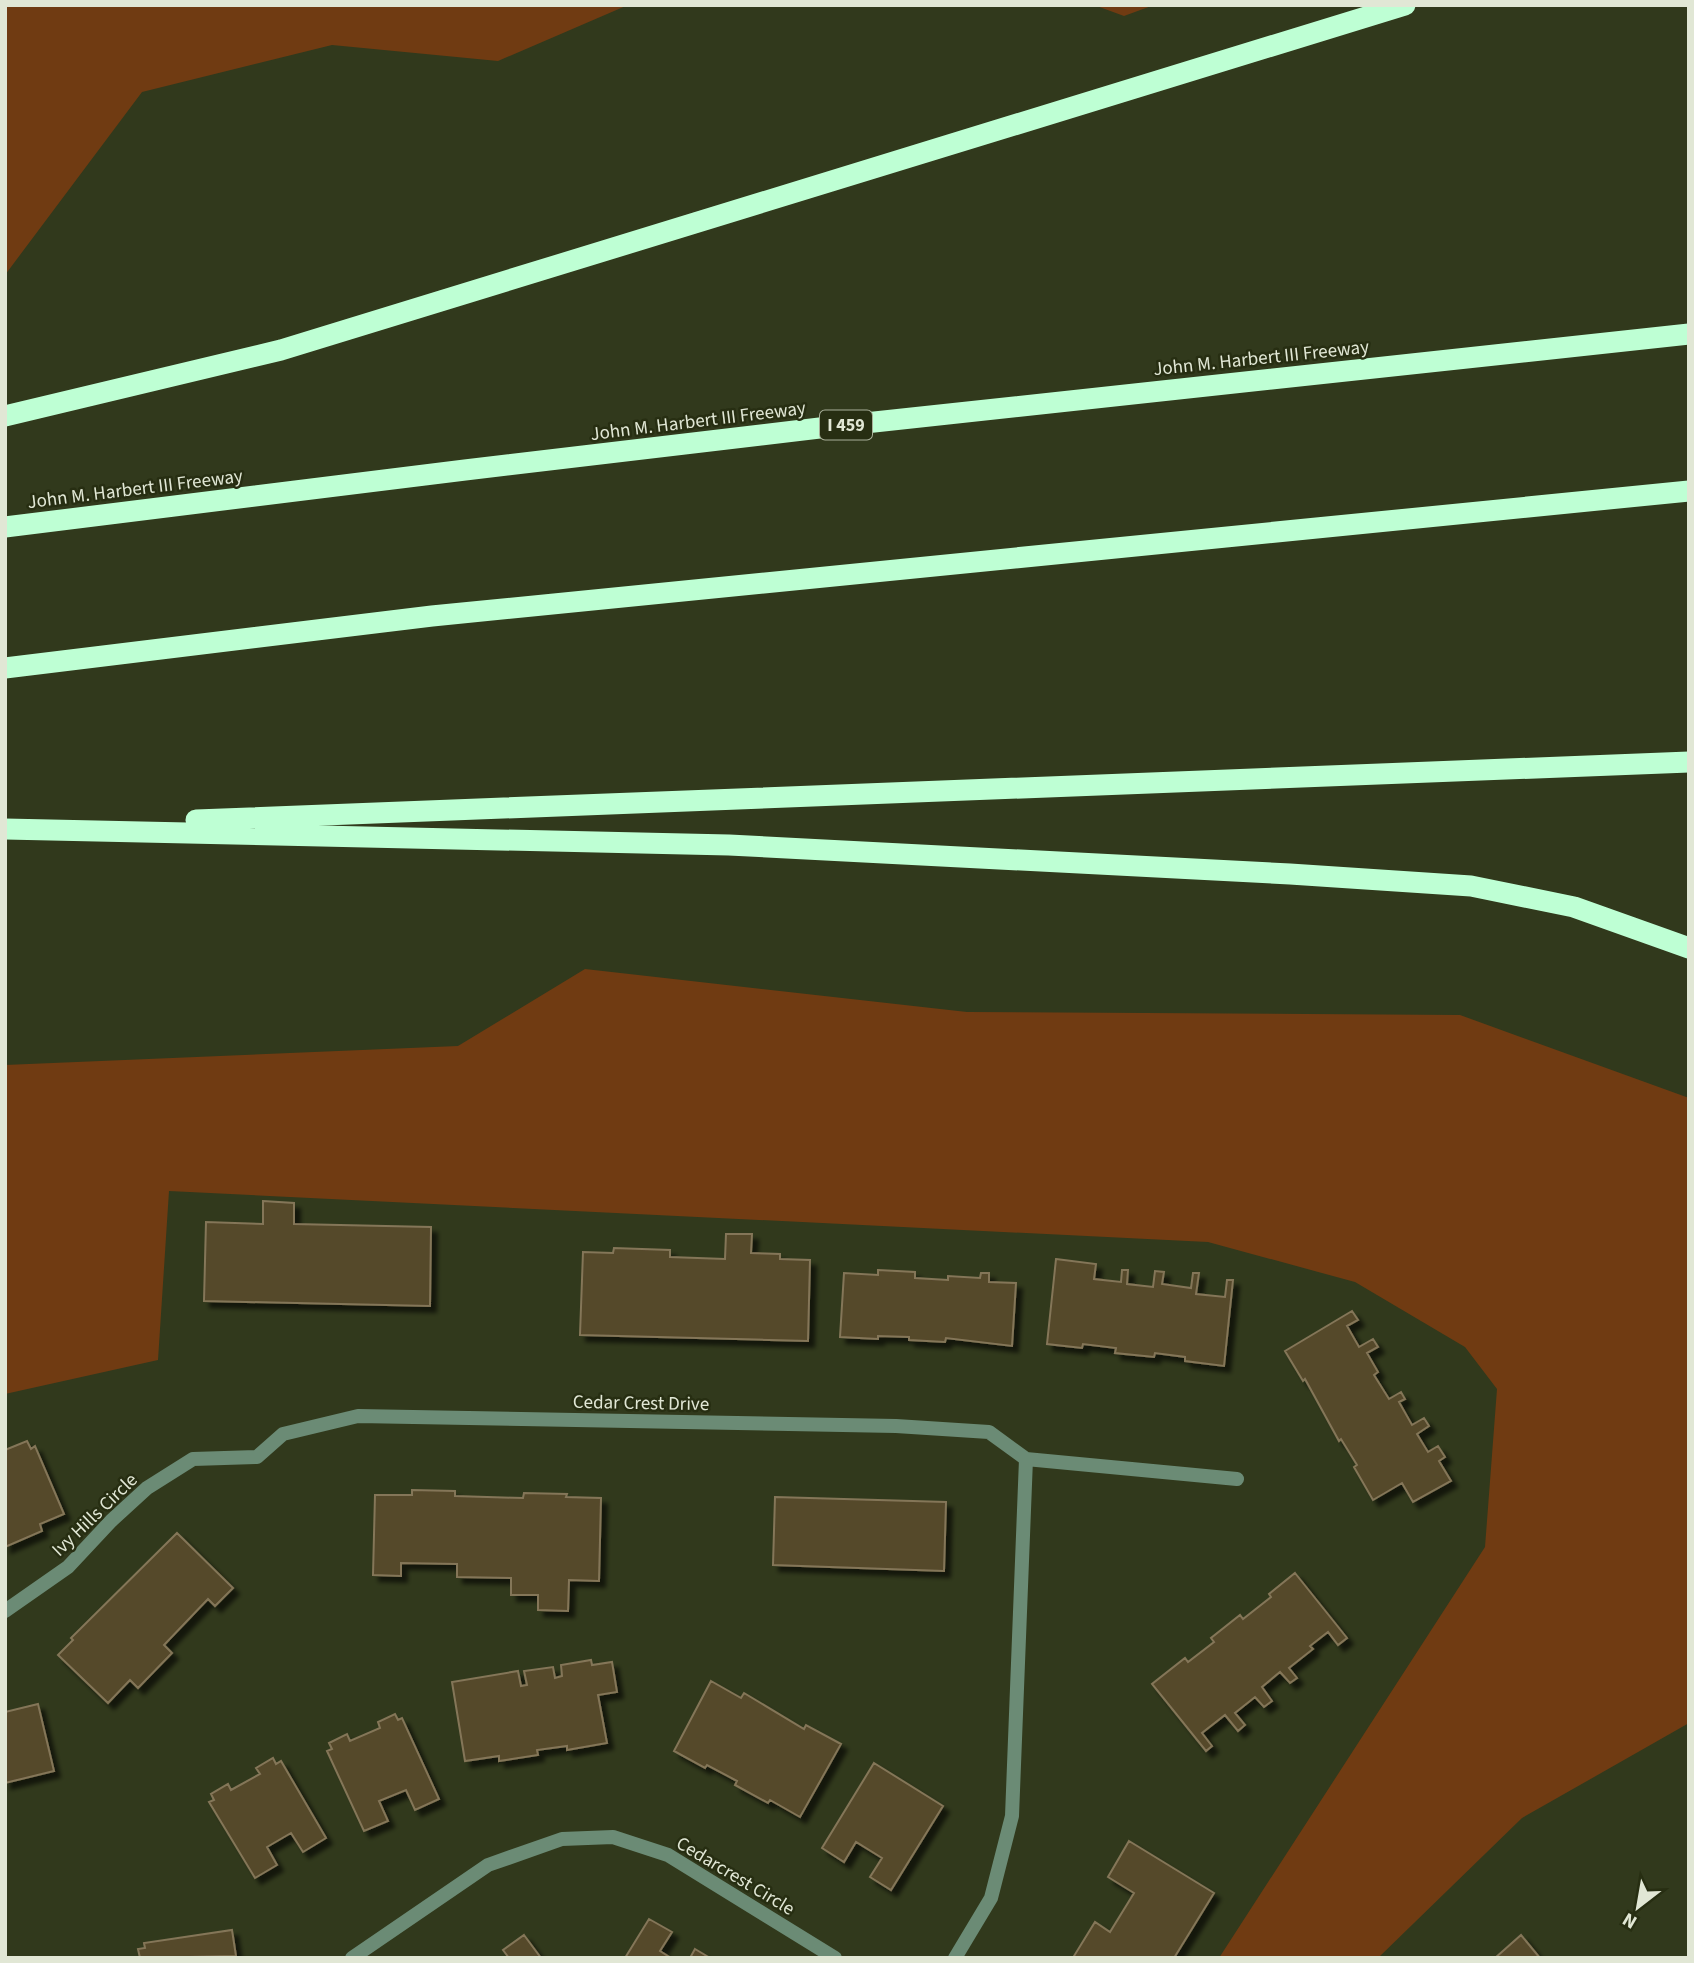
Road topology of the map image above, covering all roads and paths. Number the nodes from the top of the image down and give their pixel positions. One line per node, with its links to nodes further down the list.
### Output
1 (1405, 5): 3 (highway)
2 (1689, 334): 5 (highway, John M. Harbert III Freeway / I 459)
3 (5, 416)
4 (1689, 491): 6 (highway)
5 (5, 527)
6 (5, 668)
7 (1689, 762): 8 (highway)
8 (5, 828): 9 (highway)
9 (1689, 948)
10 (257, 1457): 11 (street, Cedar Crest Drive); 13 (street, Ivy Hills Circle)
11 (1026, 1459): 12 (street); 16 (street)
12 (1237, 1479)
13 (5, 1611)
14 (352, 1958): 15 (street, Cedarcrest Circle)
15 (835, 1958)
16 (955, 1958)

